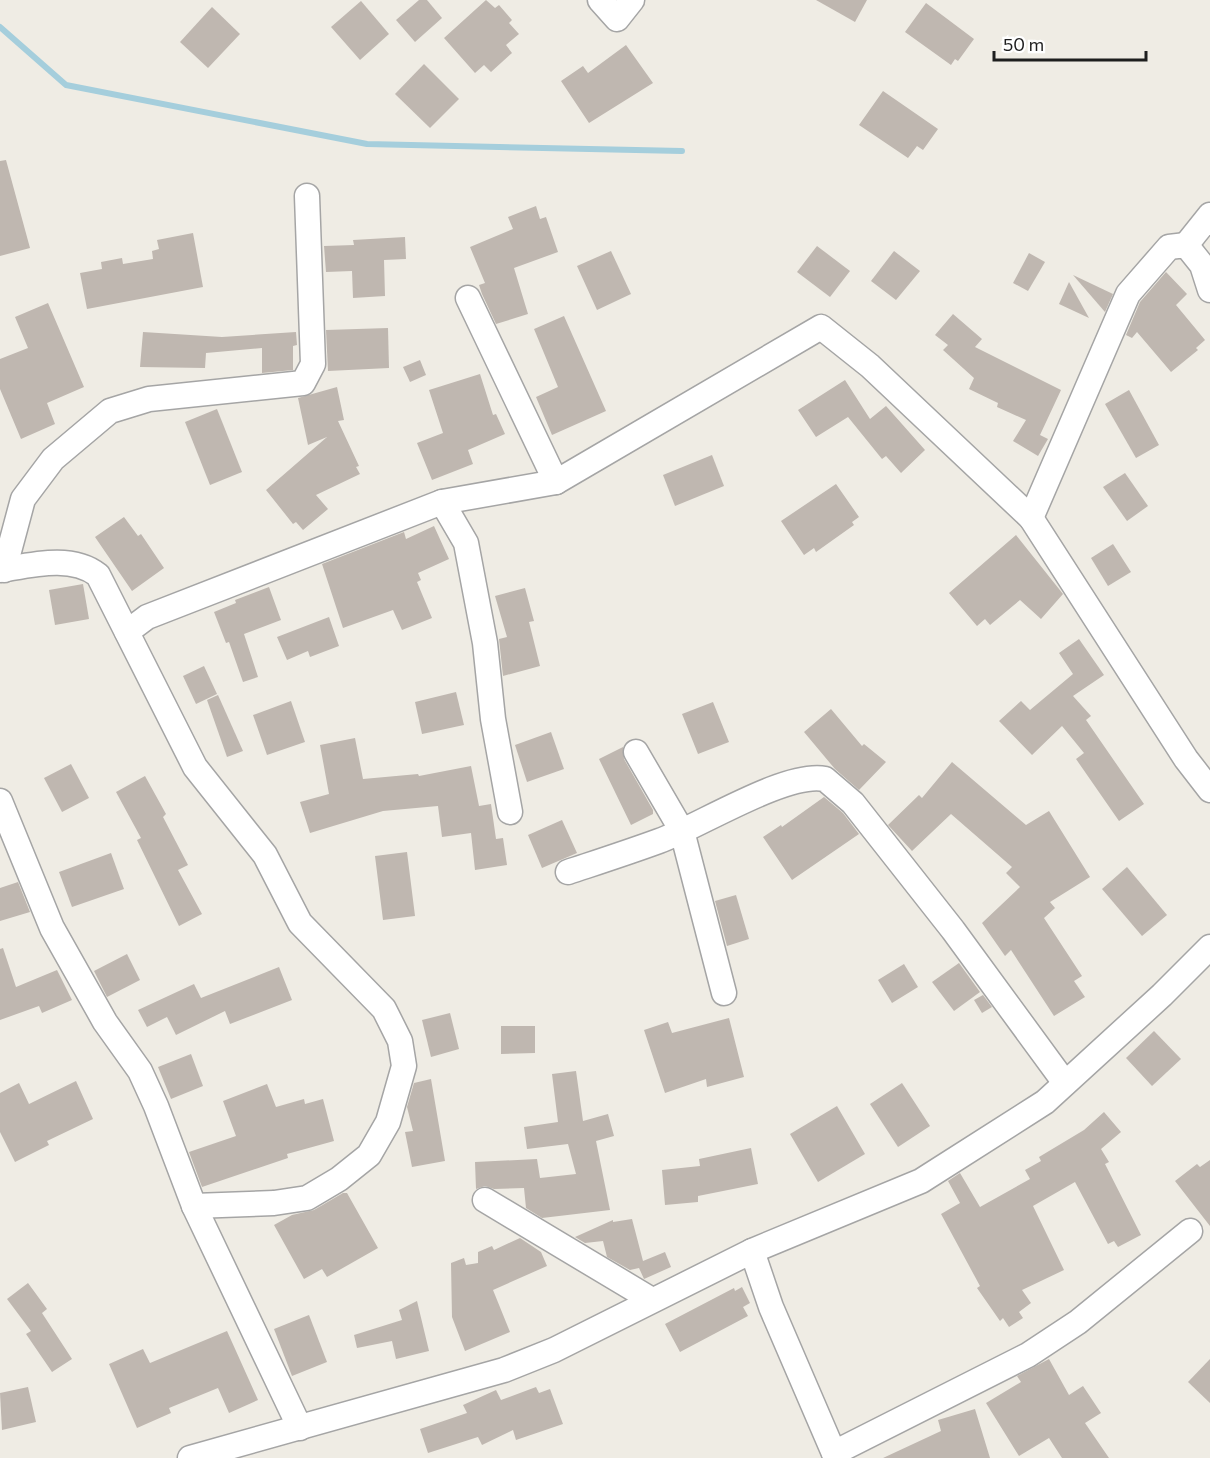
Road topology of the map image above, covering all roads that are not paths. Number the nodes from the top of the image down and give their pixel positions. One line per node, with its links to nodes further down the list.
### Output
1 (600, 0): 2 (street)
2 (632, 0)
3 (307, 196): 11 (street)
4 (1210, 215): 5 (street)
5 (1186, 245): 6 (street); 10 (street)
6 (1210, 290)
7 (468, 298): 8 (street)
8 (556, 482): 9 (street); 10 (street)
9 (442, 502): 12 (street); 16 (street)
10 (1031, 518): 14 (street)
11 (2, 570): 12 (street)
12 (127, 632): 23 (street)
13 (636, 752): 17 (street)
14 (1210, 790)
15 (0, 801): 23 (street)
16 (510, 812)
17 (682, 831): 18 (street); 20 (street); 21 (street)
18 (568, 872)
19 (1210, 947): 21 (street)
20 (724, 993)
21 (1065, 1083): 25 (street)
22 (485, 1200): 26 (street)
23 (195, 1206): 27 (street)
24 (1190, 1231): 28 (street)
25 (752, 1251): 26 (street); 28 (street)
26 (652, 1300): 27 (street)
27 (300, 1428): 29 (street)
28 (835, 1456)
29 (190, 1458)

